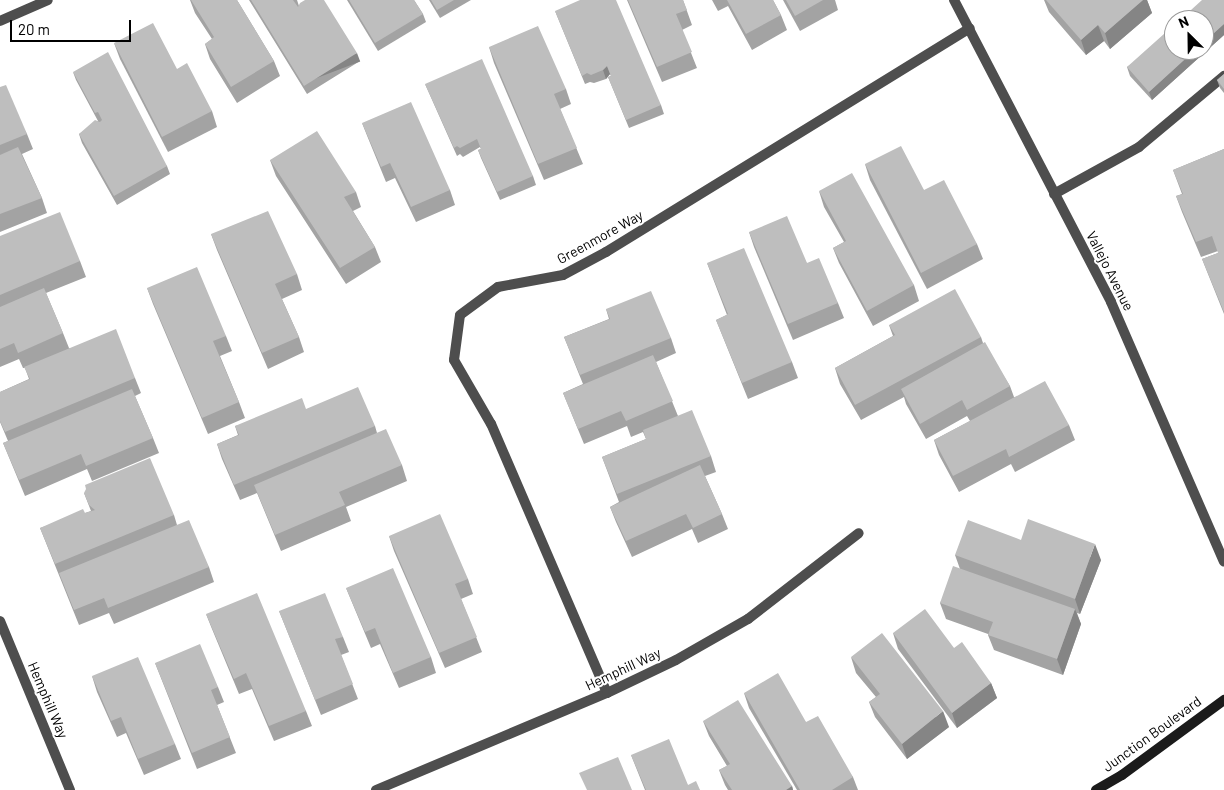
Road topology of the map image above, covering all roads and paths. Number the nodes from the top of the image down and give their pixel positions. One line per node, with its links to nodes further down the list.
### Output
1 (48, 0): 3 (street)
2 (954, 0): 4 (street, Vallejo Avenue)
3 (0, 21)
4 (970, 28): 6 (street, Vallejo Avenue); 10 (street, Greenmore Way)
5 (1224, 76): 6 (street)
6 (1054, 194): 8 (street, Vallejo Avenue)
7 (859, 533): 10 (street, Hemphill Way)
8 (1224, 562)
9 (0, 621): 12 (street, Hemphill Way)
10 (607, 693): 13 (street, Hemphill Way)
11 (1224, 700): 14 (main road, Junction Boulevard)
12 (70, 790)
13 (376, 790)
14 (1096, 790)

